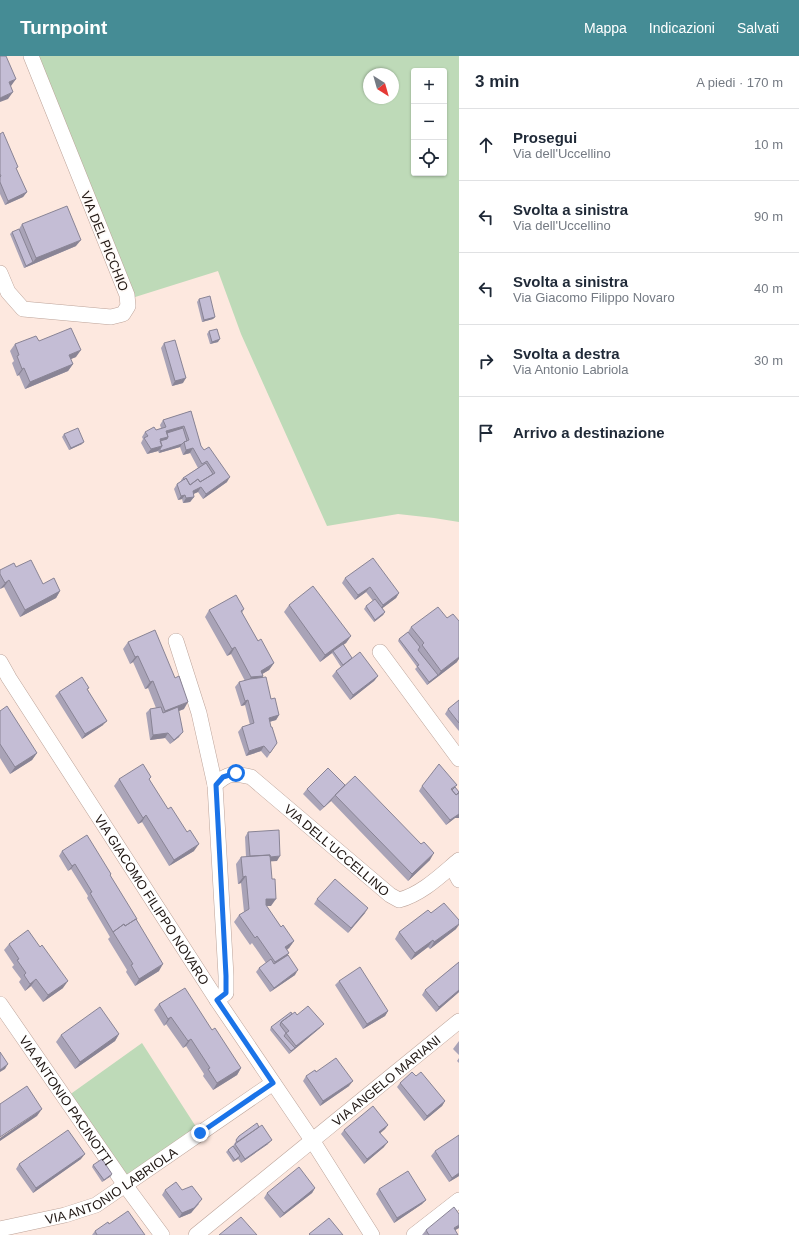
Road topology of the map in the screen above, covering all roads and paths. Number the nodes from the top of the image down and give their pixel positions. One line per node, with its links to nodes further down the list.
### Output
1 (31, 56): 2 (street, VIA DEL PICCHIO)
2 (0, 273)
3 (176, 641): 8 (street)
4 (380, 652): 7 (street)
5 (0, 662): 6 (street, VIA GIACOMO FILIPPO NOVARO)
6 (4, 681): 10 (street, VIA GIACOMO FILIPPO NOVARO)
7 (459, 759)
8 (216, 785): 9 (street, VIA DELL'UCCELLINO); 10 (street)
9 (457, 869)
10 (217, 1000): 13 (street, VIA GIACOMO FILIPPO NOVARO)
11 (0, 1004): 15 (street, VIA ANTONIO PACINOTTI)
12 (459, 1021): 14 (street, VIA ANGELO MARIANI)
13 (273, 1083): 14 (street, VIA GIACOMO FILIPPO NOVARO); 15 (street, VIA ANTONIO LABRIOLA)
14 (312, 1140): 19 (street, VIA ANGELO MARIANI); 20 (street, VIA GIACOMO FILIPPO NOVARO)
15 (125, 1185): 17 (street, VIA ANTONIO LABRIOLA); 18 (street, VIA ANTONIO PACINOTTI)
16 (459, 1200): 21 (street)
17 (0, 1229)
18 (162, 1235)
19 (196, 1235)
20 (372, 1235)
21 (414, 1235)

